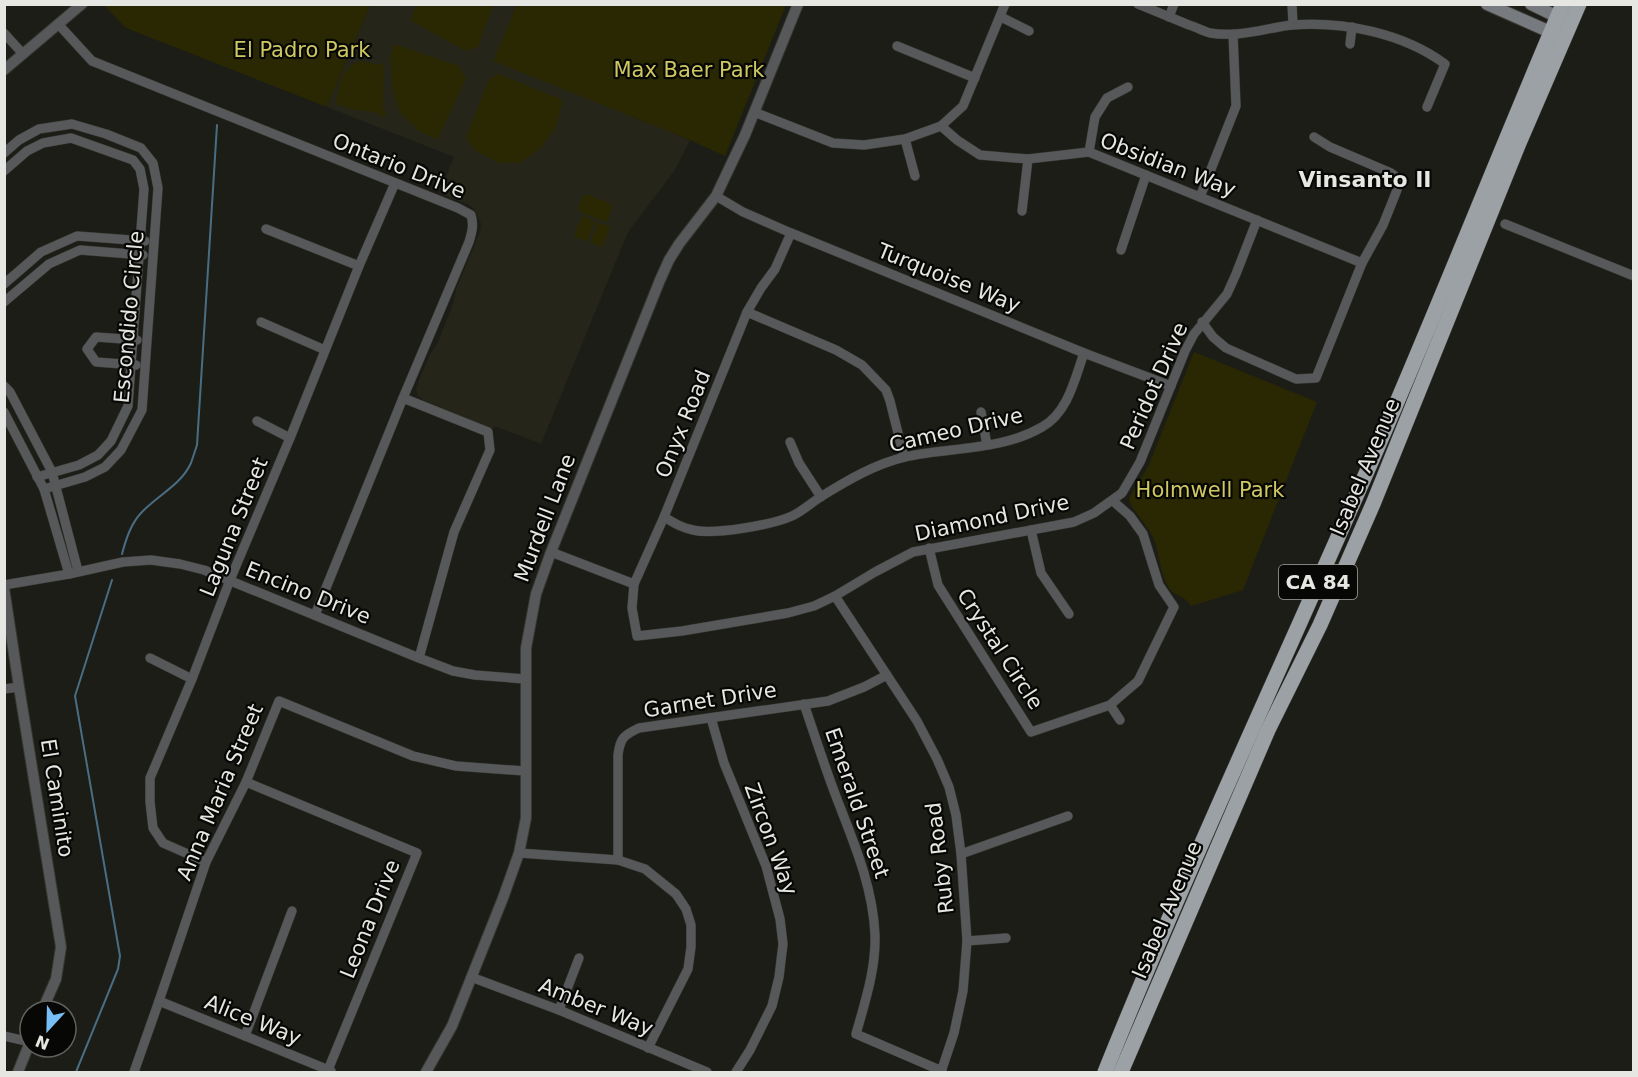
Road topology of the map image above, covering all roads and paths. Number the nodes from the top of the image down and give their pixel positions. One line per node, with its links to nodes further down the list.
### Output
1 (82, 4): 13 (street)
2 (798, 4): 27 (street, Murdell Lane)
3 (1005, 4): 11 (street)
4 (1138, 4): 12 (street)
5 (1174, 4): 12 (street)
6 (1292, 4): 14 (street)
7 (1487, 4): 19 (main road)
8 (1531, 4): 10 (main road)
9 (1579, 4): 10 (highway, Isabel Avenue)
10 (1563, 15): 19 (highway, Isabel Avenue)
11 (1001, 17): 16 (street); 24 (street)
12 (1169, 17): 18 (street)
13 (59, 25): 22 (street); 39 (street, Ontario Drive)
14 (1293, 25): 15 (street); 18 (street)
15 (1352, 27): 20 (street); 26 (street)
16 (1029, 31)
17 (4, 33): 22 (street)
18 (1233, 34): 41 (street)
19 (1557, 35): 130 (highway, Isabel Avenue / CA 84); 131 (highway, Isabel Avenue)
20 (1350, 44)
21 (897, 46): 24 (street)
22 (23, 54): 23 (street)
23 (4, 69)
24 (975, 78): 28 (street)
25 (1128, 87): 33 (street)
26 (1427, 107)
27 (754, 112): 31 (street); 40 (street, Murdell Lane)
28 (941, 126): 31 (street); 35 (street, Obsidian Way)
29 (106, 134): 32 (street); 34 (street, Escondido Circle); 48 (street, Escondido Circle)
30 (1314, 137): 53 (street)
31 (905, 139): 38 (street)
32 (101, 147): 36 (street, Escondido Circle); 47 (street, Escondido Circle)
33 (1089, 152): 35 (street, Obsidian Way); 37 (street, Obsidian Way)
34 (4, 153)
35 (1028, 159): 42 (street)
36 (4, 171)
37 (1146, 175): 41 (street, Obsidian Way); 49 (street)
38 (915, 176)
39 (395, 183): 55 (street, Laguna Street); 70 (street, Ontario Drive)
40 (716, 196): 46 (street, Turquoise Way); 87 (street, Murdell Lane)
41 (1200, 197): 43 (street, Obsidian Way)
42 (1022, 211)
43 (1257, 220): 53 (street, Obsidian Way); 61 (street, Peridot Drive)
44 (1505, 224): 56 (street)
45 (266, 229): 55 (street)
46 (791, 233): 59 (street, Onyx Road); 65 (street, Turquoise Way)
47 (139, 240): 48 (street); 50 (street); 51 (street, Escondido Circle)
48 (153, 242): 52 (street, Escondido Circle)
49 (1121, 250)
50 (41, 252): 54 (street); 57 (street)
51 (138, 254): 52 (street); 54 (street); 62 (street, Escondido Circle)
52 (152, 255): 63 (street, Escondido Circle)
53 (1362, 263): 61 (street)
54 (49, 264): 58 (street)
55 (359, 266): 64 (street, Laguna Street)
56 (1634, 276)
57 (4, 284)
58 (4, 302)
59 (747, 312): 77 (street); 84 (street, Onyx Road)
60 (261, 322): 64 (street)
61 (1202, 322): 69 (street, Peridot Drive)
62 (133, 339): 63 (street); 66 (street, Escondido Circle); 66 (street)
63 (147, 341): 67 (street, Escondido Circle)
64 (325, 350): 74 (street, Laguna Street)
65 (1084, 353): 69 (street, Turquoise Way); 76 (street, Cameo Drive)
66 (131, 364): 67 (street); 78 (street, Escondido Circle)
67 (144, 365): 80 (street, Escondido Circle)
68 (4, 386): 78 (street)
69 (1171, 386): 83 (street, Peridot Drive)
70 (403, 398): 94 (street, Ontario Drive); 97 (street)
71 (4, 412): 79 (street)
72 (981, 412): 76 (street)
73 (257, 421): 74 (street)
74 (290, 438): 89 (street, Laguna Street)
75 (790, 442): 82 (street)
76 (987, 445): 77 (street, Cameo Drive)
77 (904, 457): 82 (street, Cameo Drive)
78 (52, 472): 79 (street, Escondido Circle); 80 (street)
79 (38, 477): 81 (street)
80 (56, 485): 81 (street, Escondido Circle); 88 (street)
81 (44, 489): 88 (street)
82 (821, 497): 84 (street, Cameo Drive)
83 (1113, 501): 85 (street, Diamond Drive); 104 (street, Crystal Circle)
84 (664, 517): 90 (street, Onyx Road)
85 (1031, 530): 86 (street, Diamond Drive); 93 (street)
86 (929, 548): 92 (street, Diamond Drive); 104 (street, Crystal Circle)
87 (551, 552): 90 (street); 99 (street, Murdell Lane)
88 (74, 572): 89 (street, Encino Drive); 91 (street, Encino Drive)
89 (230, 580): 94 (street, Encino Drive); 100 (street, Laguna Street)
90 (634, 584): 95 (street, Onyx Road)
91 (4, 587): 101 (street, El Caminito)
92 (836, 596): 95 (street, Diamond Drive); 98 (street, Ruby Road)
93 (1069, 614)
94 (315, 615): 97 (street, Encino Drive)
95 (637, 636)
96 (150, 658): 100 (street)
97 (419, 658): 99 (street, Encino Drive)
98 (887, 675): 103 (street, Garnet Drive); 111 (street, Ruby Road)
99 (525, 679): 107 (street, Murdell Lane)
100 (192, 680): 113 (street, Laguna Street)
101 (19, 687): 102 (street); 119 (street, El Caminito)
102 (4, 689)
103 (804, 704): 105 (street, Garnet Drive); 129 (street, Emerald Street)
104 (1110, 705): 106 (street)
105 (711, 718): 112 (street, Garnet Drive); 128 (street, Zircon Way)
106 (1120, 720)
107 (525, 771): 108 (street, Anna Maria Street); 110 (street, Murdell Lane)
108 (246, 782): 113 (street, Anna Maria Street); 124 (street, Leona Drive)
109 (1068, 816): 111 (street)
110 (519, 854): 112 (street); 118 (street, Murdell Lane)
111 (962, 854): 116 (street, Ruby Road)
112 (618, 860): 123 (street)
113 (206, 862): 120 (street, Anna Maria Street)
114 (292, 911): 122 (street)
115 (1006, 938): 116 (street)
116 (967, 941): 129 (street, Ruby Road)
117 (579, 958): 121 (street)
118 (471, 977): 121 (street, Amber Way); 126 (street, Murdell Lane)
119 (47, 999)
120 (159, 1001): 122 (street, Alice Way); 125 (street, Anna Maria Street)
121 (559, 1010): 123 (street, Amber Way)
122 (245, 1036): 124 (street, Alice Way)
123 (648, 1048): 127 (street, Amber Way)
124 (331, 1071)
125 (134, 1072)
126 (426, 1072)
127 (707, 1072)
128 (736, 1072)
129 (941, 1072)
130 (1105, 1072)
131 (1120, 1072)

